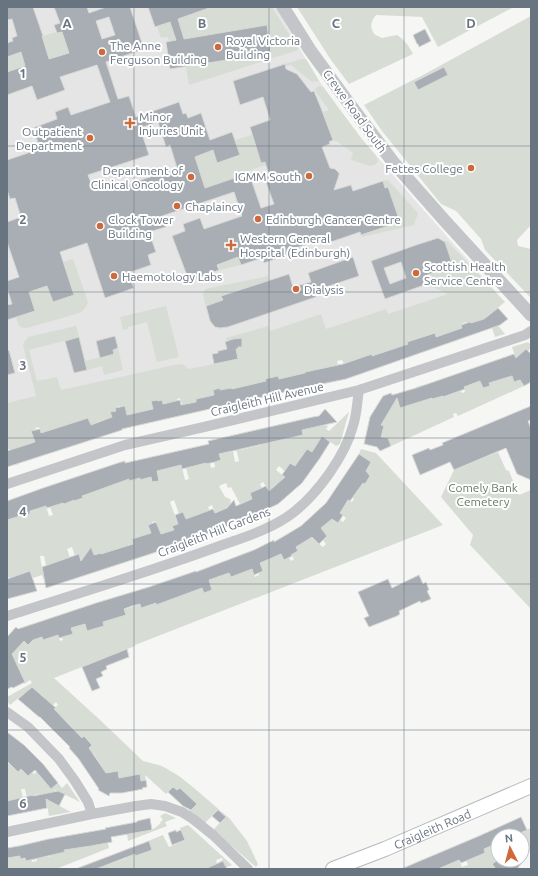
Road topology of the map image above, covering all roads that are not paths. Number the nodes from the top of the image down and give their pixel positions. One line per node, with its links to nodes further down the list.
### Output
1 (284, 7): 2 (street, Crewe Road South)
2 (531, 315)
3 (531, 331): 4 (street, Craigleith Hill Avenue)
4 (359, 390): 5 (street, Craigleith Hill Avenue); 6 (street, Craigleith Hill Gardens)
5 (7, 484)
6 (7, 616)
7 (7, 712): 9 (street)
8 (530, 790): 12 (main road, Craigleith Road)
9 (92, 814): 10 (street); 11 (street)
10 (7, 832)
11 (248, 869)
12 (333, 869)

